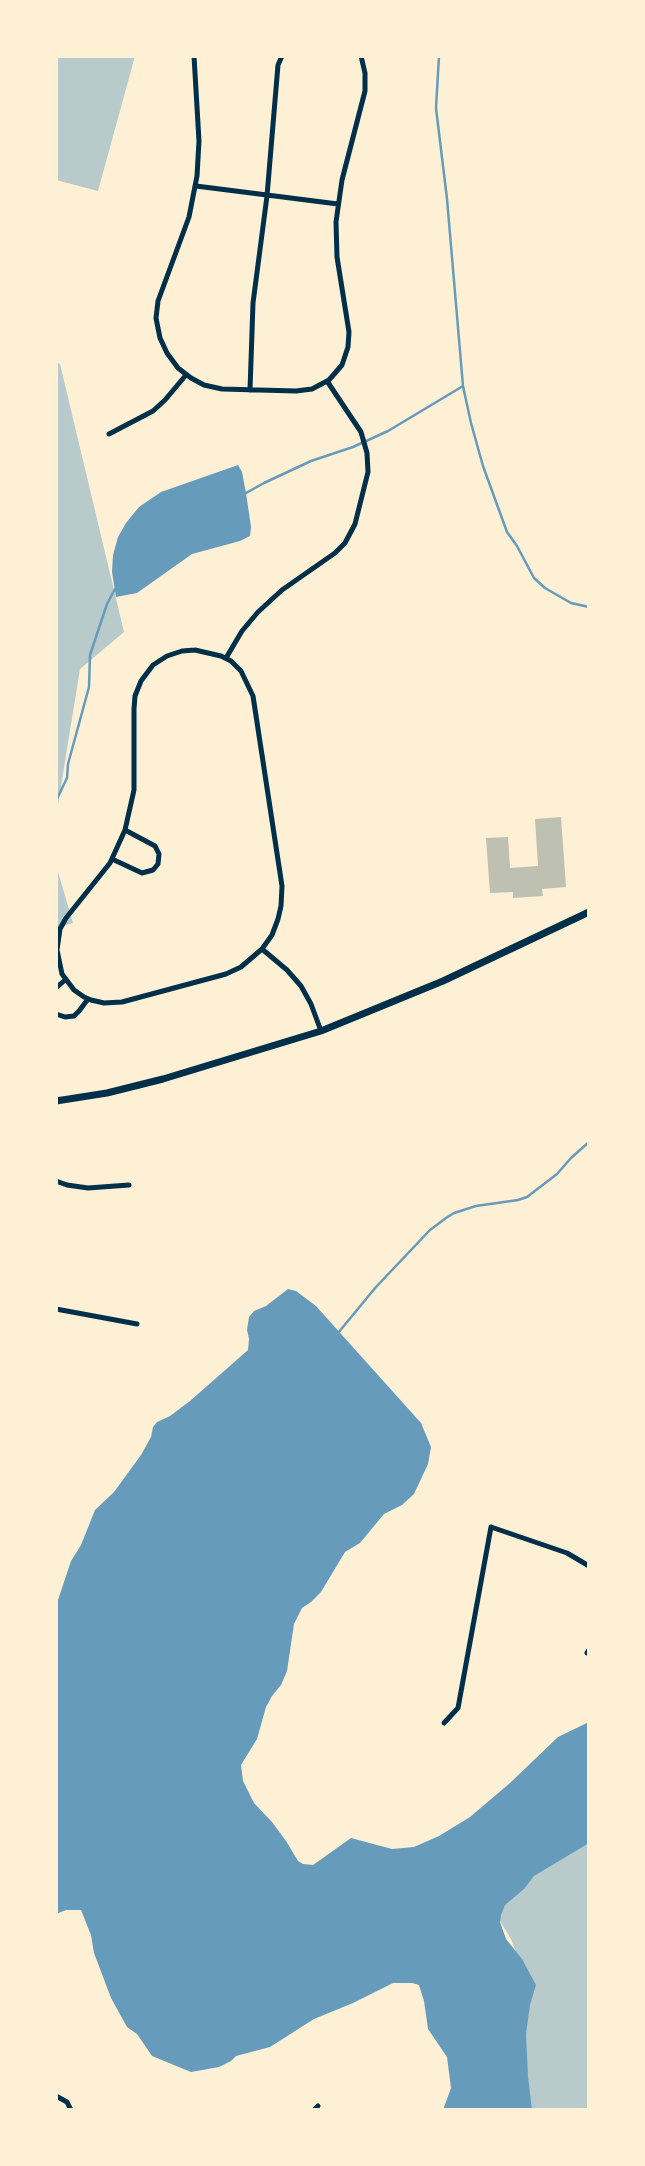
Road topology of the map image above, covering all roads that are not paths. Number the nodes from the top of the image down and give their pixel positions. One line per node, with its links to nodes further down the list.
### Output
1 (194, 56): 4 (street)
2 (282, 56): 5 (street)
3 (361, 56): 6 (street)
4 (196, 186): 5 (street); 7 (street)
5 (267, 196): 6 (street); 9 (street)
6 (338, 204): 8 (street)
7 (186, 375): 9 (street); 10 (street)
8 (327, 381): 9 (street); 11 (street)
9 (250, 390)
10 (109, 434)
11 (226, 658): 12 (street); 15 (street)
12 (125, 830): 13 (street); 13 (street)
13 (112, 859): 16 (street)
14 (589, 912): 20 (main road)
15 (262, 949): 18 (street); 20 (street)
16 (65, 980): 17 (street); 18 (street)
17 (56, 988)
18 (88, 999): 19 (street)
19 (56, 1014)
20 (321, 1032): 21 (main road)
21 (56, 1101)
22 (56, 1181): 23 (street)
23 (129, 1184)
24 (56, 1309): 25 (street)
25 (137, 1324)
26 (589, 1566): 27 (street)
27 (444, 1723)
28 (56, 2096): 29 (street)
29 (72, 2110)

